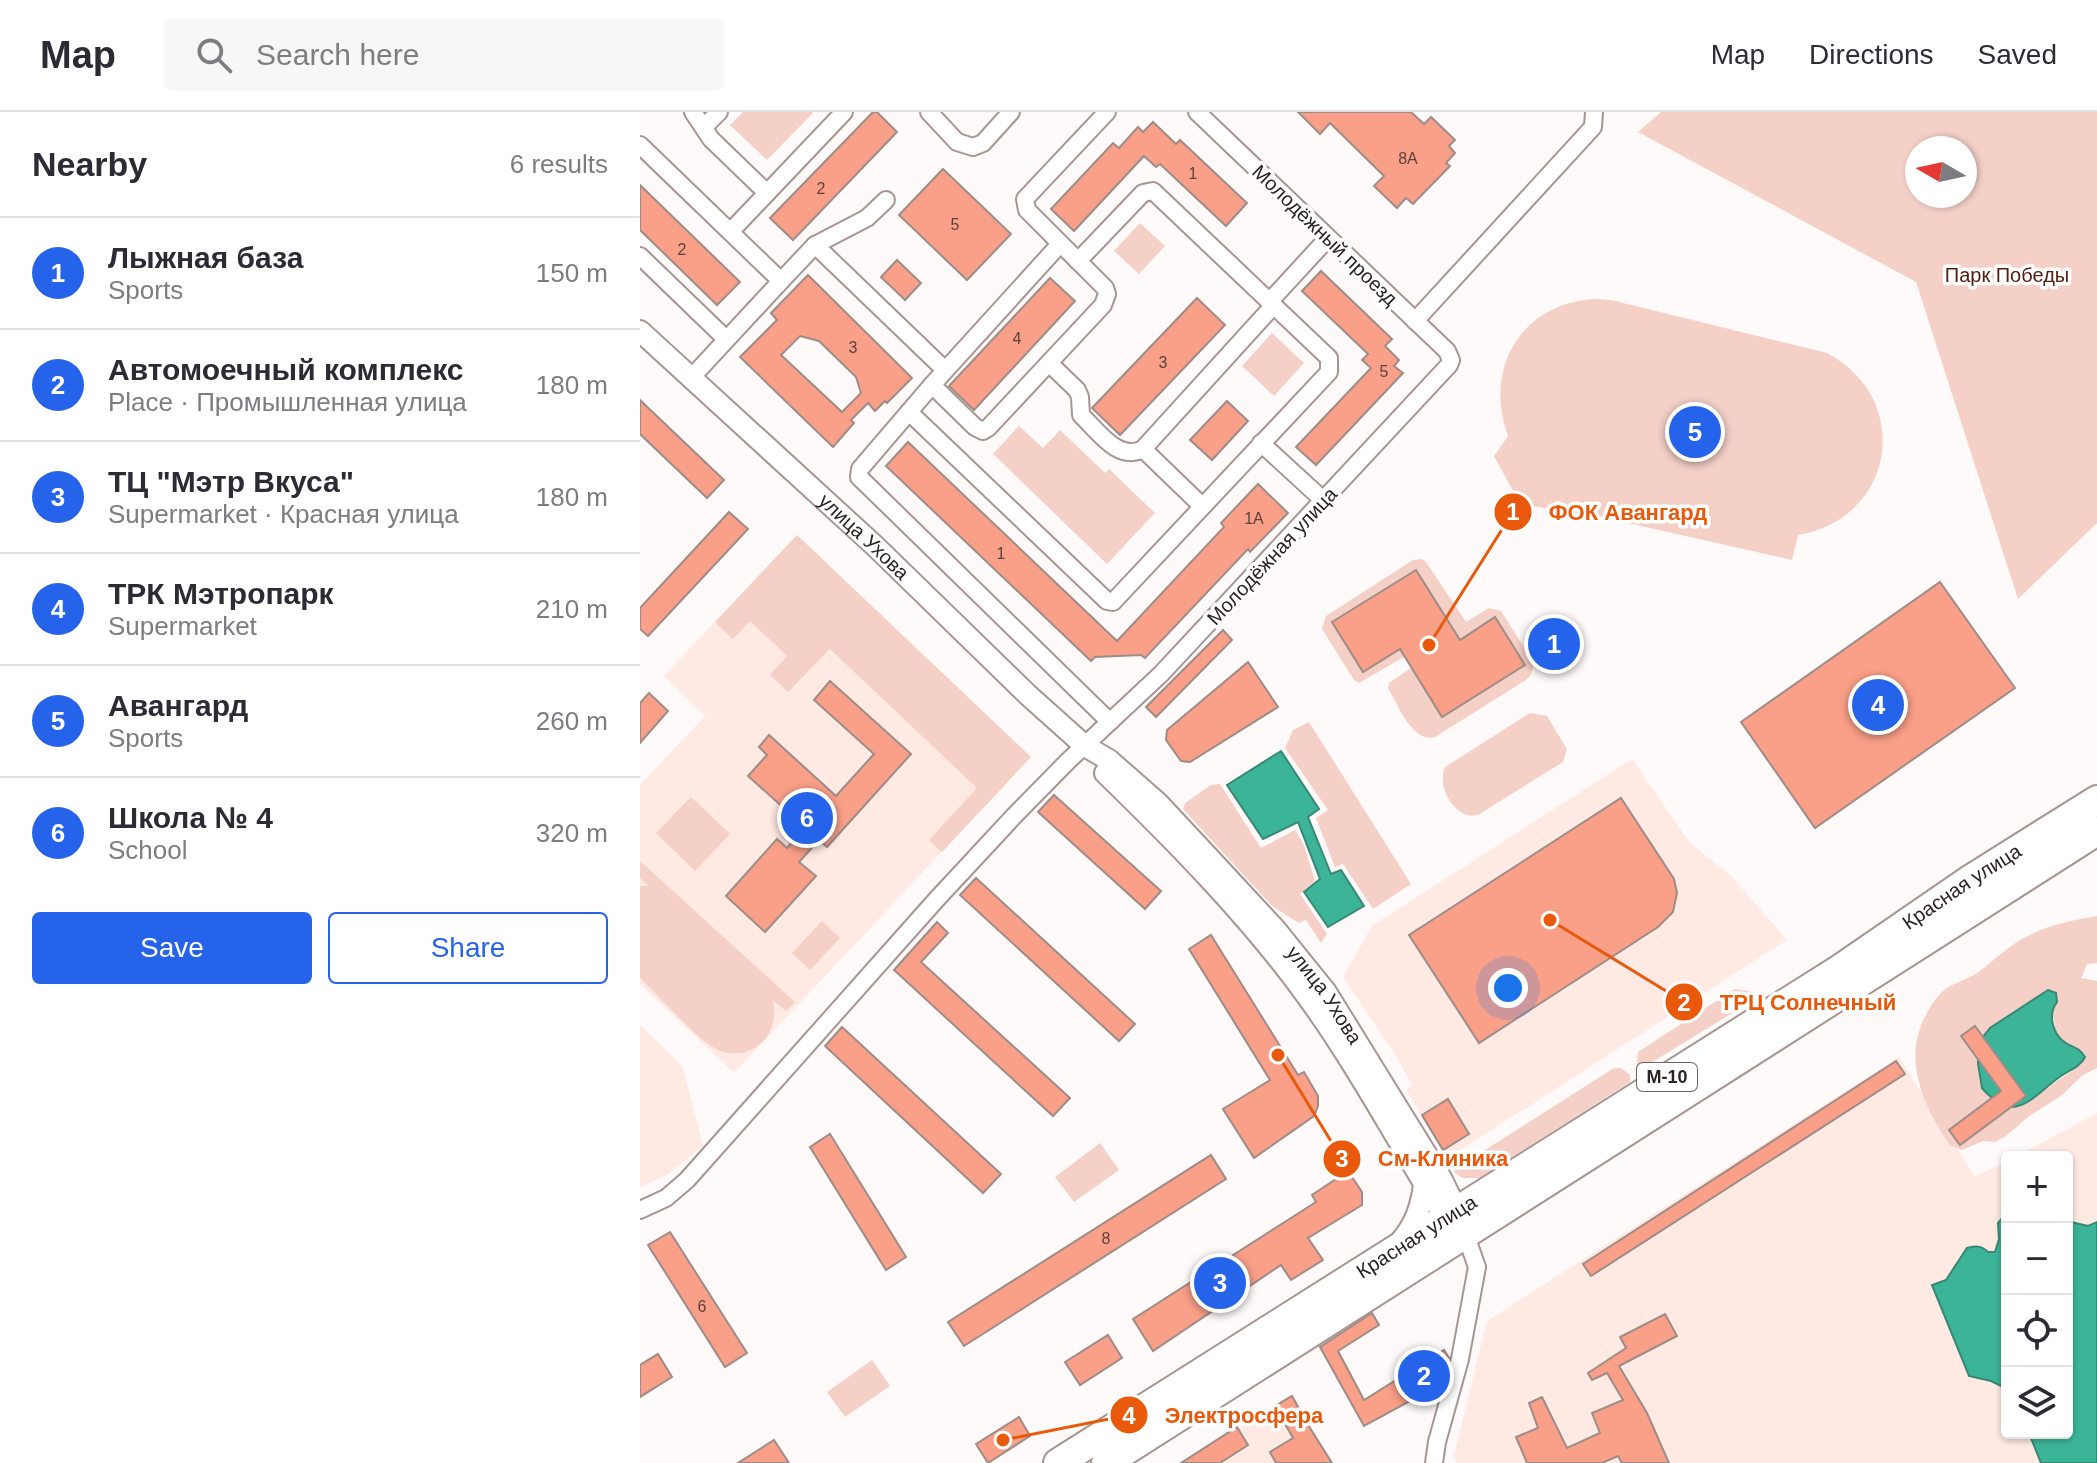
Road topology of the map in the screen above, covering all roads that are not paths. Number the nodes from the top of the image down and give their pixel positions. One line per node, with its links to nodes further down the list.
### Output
1 (693, 112): 9 (street)
2 (719, 112): 9 (street)
3 (844, 112): 11 (street)
4 (929, 112): 5 (street)
5 (1011, 112)
6 (1107, 112): 15 (street)
7 (1197, 112): 14 (street, Молодёжный проезд)
8 (1594, 112): 21 (street)
9 (704, 127): 11 (street)
10 (640, 145): 13 (street)
11 (767, 193): 13 (street)
12 (886, 200): 16 (street)
13 (731, 231): 19 (street)
14 (1328, 238): 20 (street); 21 (street, Молодёжный проезд)
15 (1060, 244): 18 (street); 26 (street)
16 (815, 245): 19 (street); 26 (street)
17 (640, 256): 23 (street)
18 (1078, 261): 20 (street); 25 (street)
19 (781, 281): 23 (street)
20 (1272, 303): 30 (street); 31 (street)
21 (1415, 321): 24 (street, Молодёжный проезд)
22 (640, 331): 27 (street, улица Ухова)
23 (726, 339): 27 (street)
24 (1451, 360): 32 (street, Молодёжная улица)
25 (1050, 364): 28 (street); 31 (street)
26 (945, 370): 28 (street)
27 (691, 378): 35 (street, улица Ухова)
28 (932, 385): 29 (street)
29 (909, 412): 33 (street); 34 (street)
30 (1261, 443): 32 (street); 33 (street)
31 (1143, 449): 33 (street)
32 (1323, 500): 34 (street, Молодёжная улица)
33 (1202, 506)
34 (1110, 722): 35 (street, Молодёжная улица)
35 (1085, 746): 38 (street, улица Ухова); 40 (street, Молодёжная улица)
36 (2097, 800): 39 (highway, Красная улица / М-10)
37 (2097, 831): 41 (highway, Красная улица / М-10)
38 (1433, 1181): 39 (street); 41 (street, улица Ухова); 42 (street)
39 (1495, 1185): 41 (highway, Красная улица / М-10)
40 (640, 1210)
41 (1456, 1220): 42 (highway, Красная улица / М-10); 44 (highway, Красная улица / М-10); 45 (street)
42 (1390, 1252): 43 (highway, Красная улица / М-10)
43 (1058, 1463)
44 (1106, 1463)
45 (1434, 1463)

